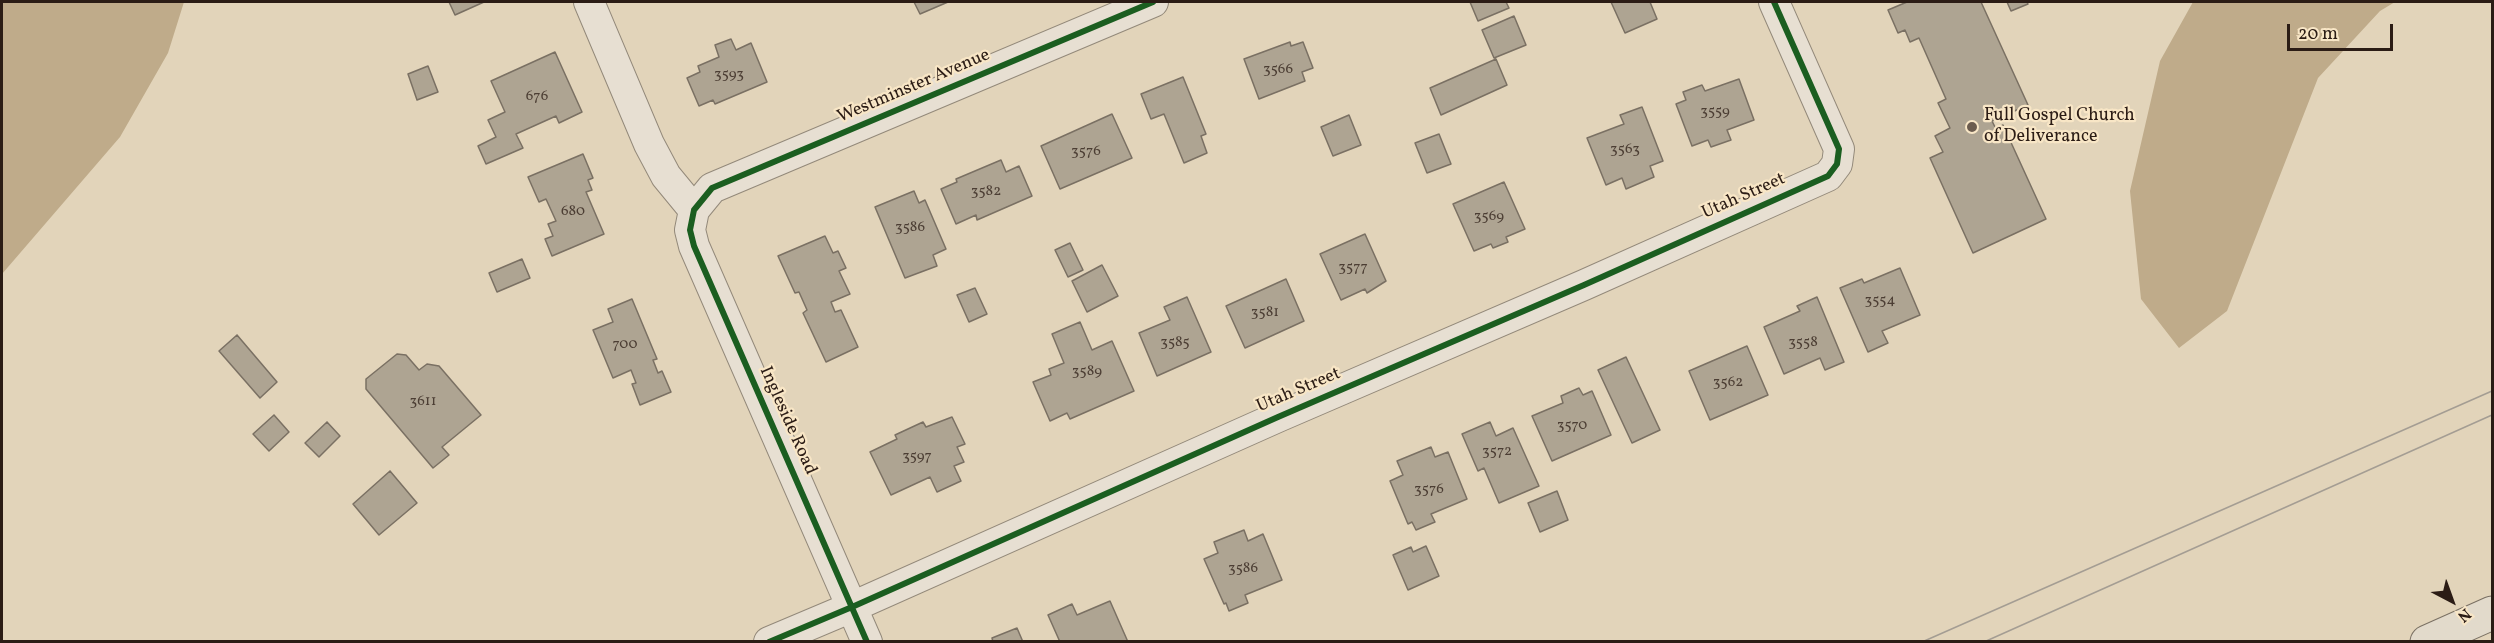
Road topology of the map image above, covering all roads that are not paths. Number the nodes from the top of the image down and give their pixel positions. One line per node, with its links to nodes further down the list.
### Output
1 (589, 2): 4 (street)
2 (1153, 2): 4 (street, Westminster Avenue)
3 (1774, 2): 5 (street, Utah Street)
4 (694, 210): 5 (street, Ingleside Road)
5 (852, 607): 7 (street, Utah Street); 8 (street, Ingleside Road)
6 (2493, 613): 9 (highway)
7 (769, 642)
8 (867, 642)
9 (2427, 642)

